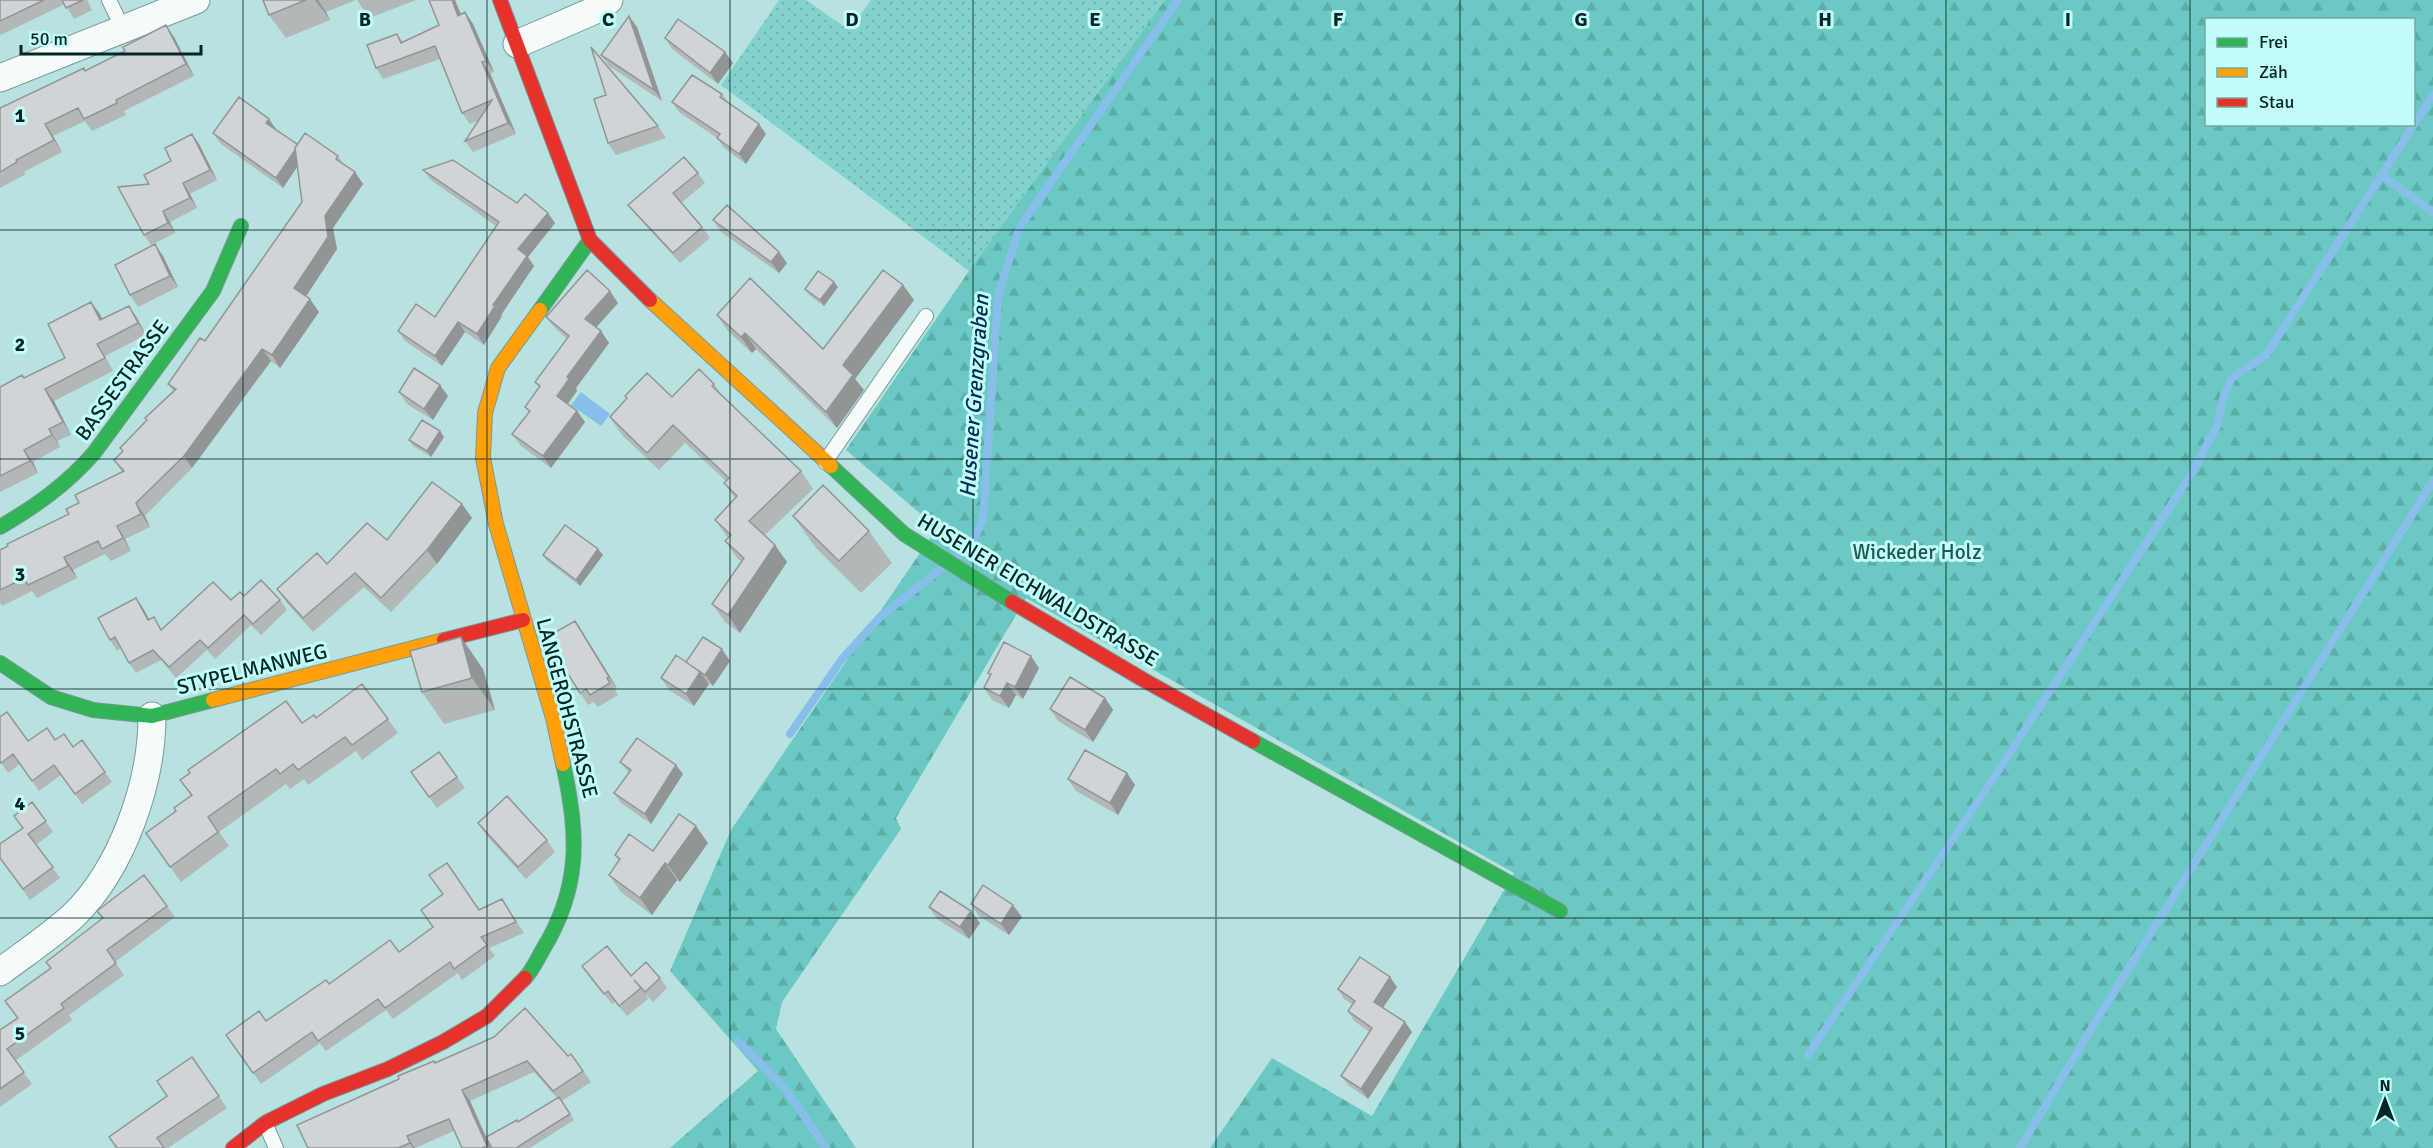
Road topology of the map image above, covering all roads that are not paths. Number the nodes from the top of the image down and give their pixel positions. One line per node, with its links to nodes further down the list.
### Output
1 (109, 0): 5 (lane)
2 (196, 0): 5 (street)
3 (500, 0): 6 (street, HUSENER EICHWALDSTRASSE)
4 (609, 0): 6 (street)
5 (123, 29): 7 (street)
6 (517, 44): 9 (street, HUSENER EICHWALDSTRASSE)
7 (0, 78)
8 (242, 226): 12 (street, BASSESTRASSE)
9 (590, 240): 11 (street, HUSENER EICHWALDSTRASSE); 13 (street, LANGEROHSTRASSE)
10 (926, 316): 11 (lane)
11 (825, 462): 16 (street, HUSENER EICHWALDSTRASSE)
12 (0, 527)
13 (523, 620): 15 (street, STYPELMANWEG); 18 (street, LANGEROHSTRASSE)
14 (0, 663): 15 (street, STYPELMANWEG)
15 (152, 717): 17 (street)
16 (1560, 911)
17 (0, 972)
18 (265, 1123): 19 (street, LANGEROHSTRASSE); 20 (lane)
19 (233, 1148)
20 (276, 1148)

